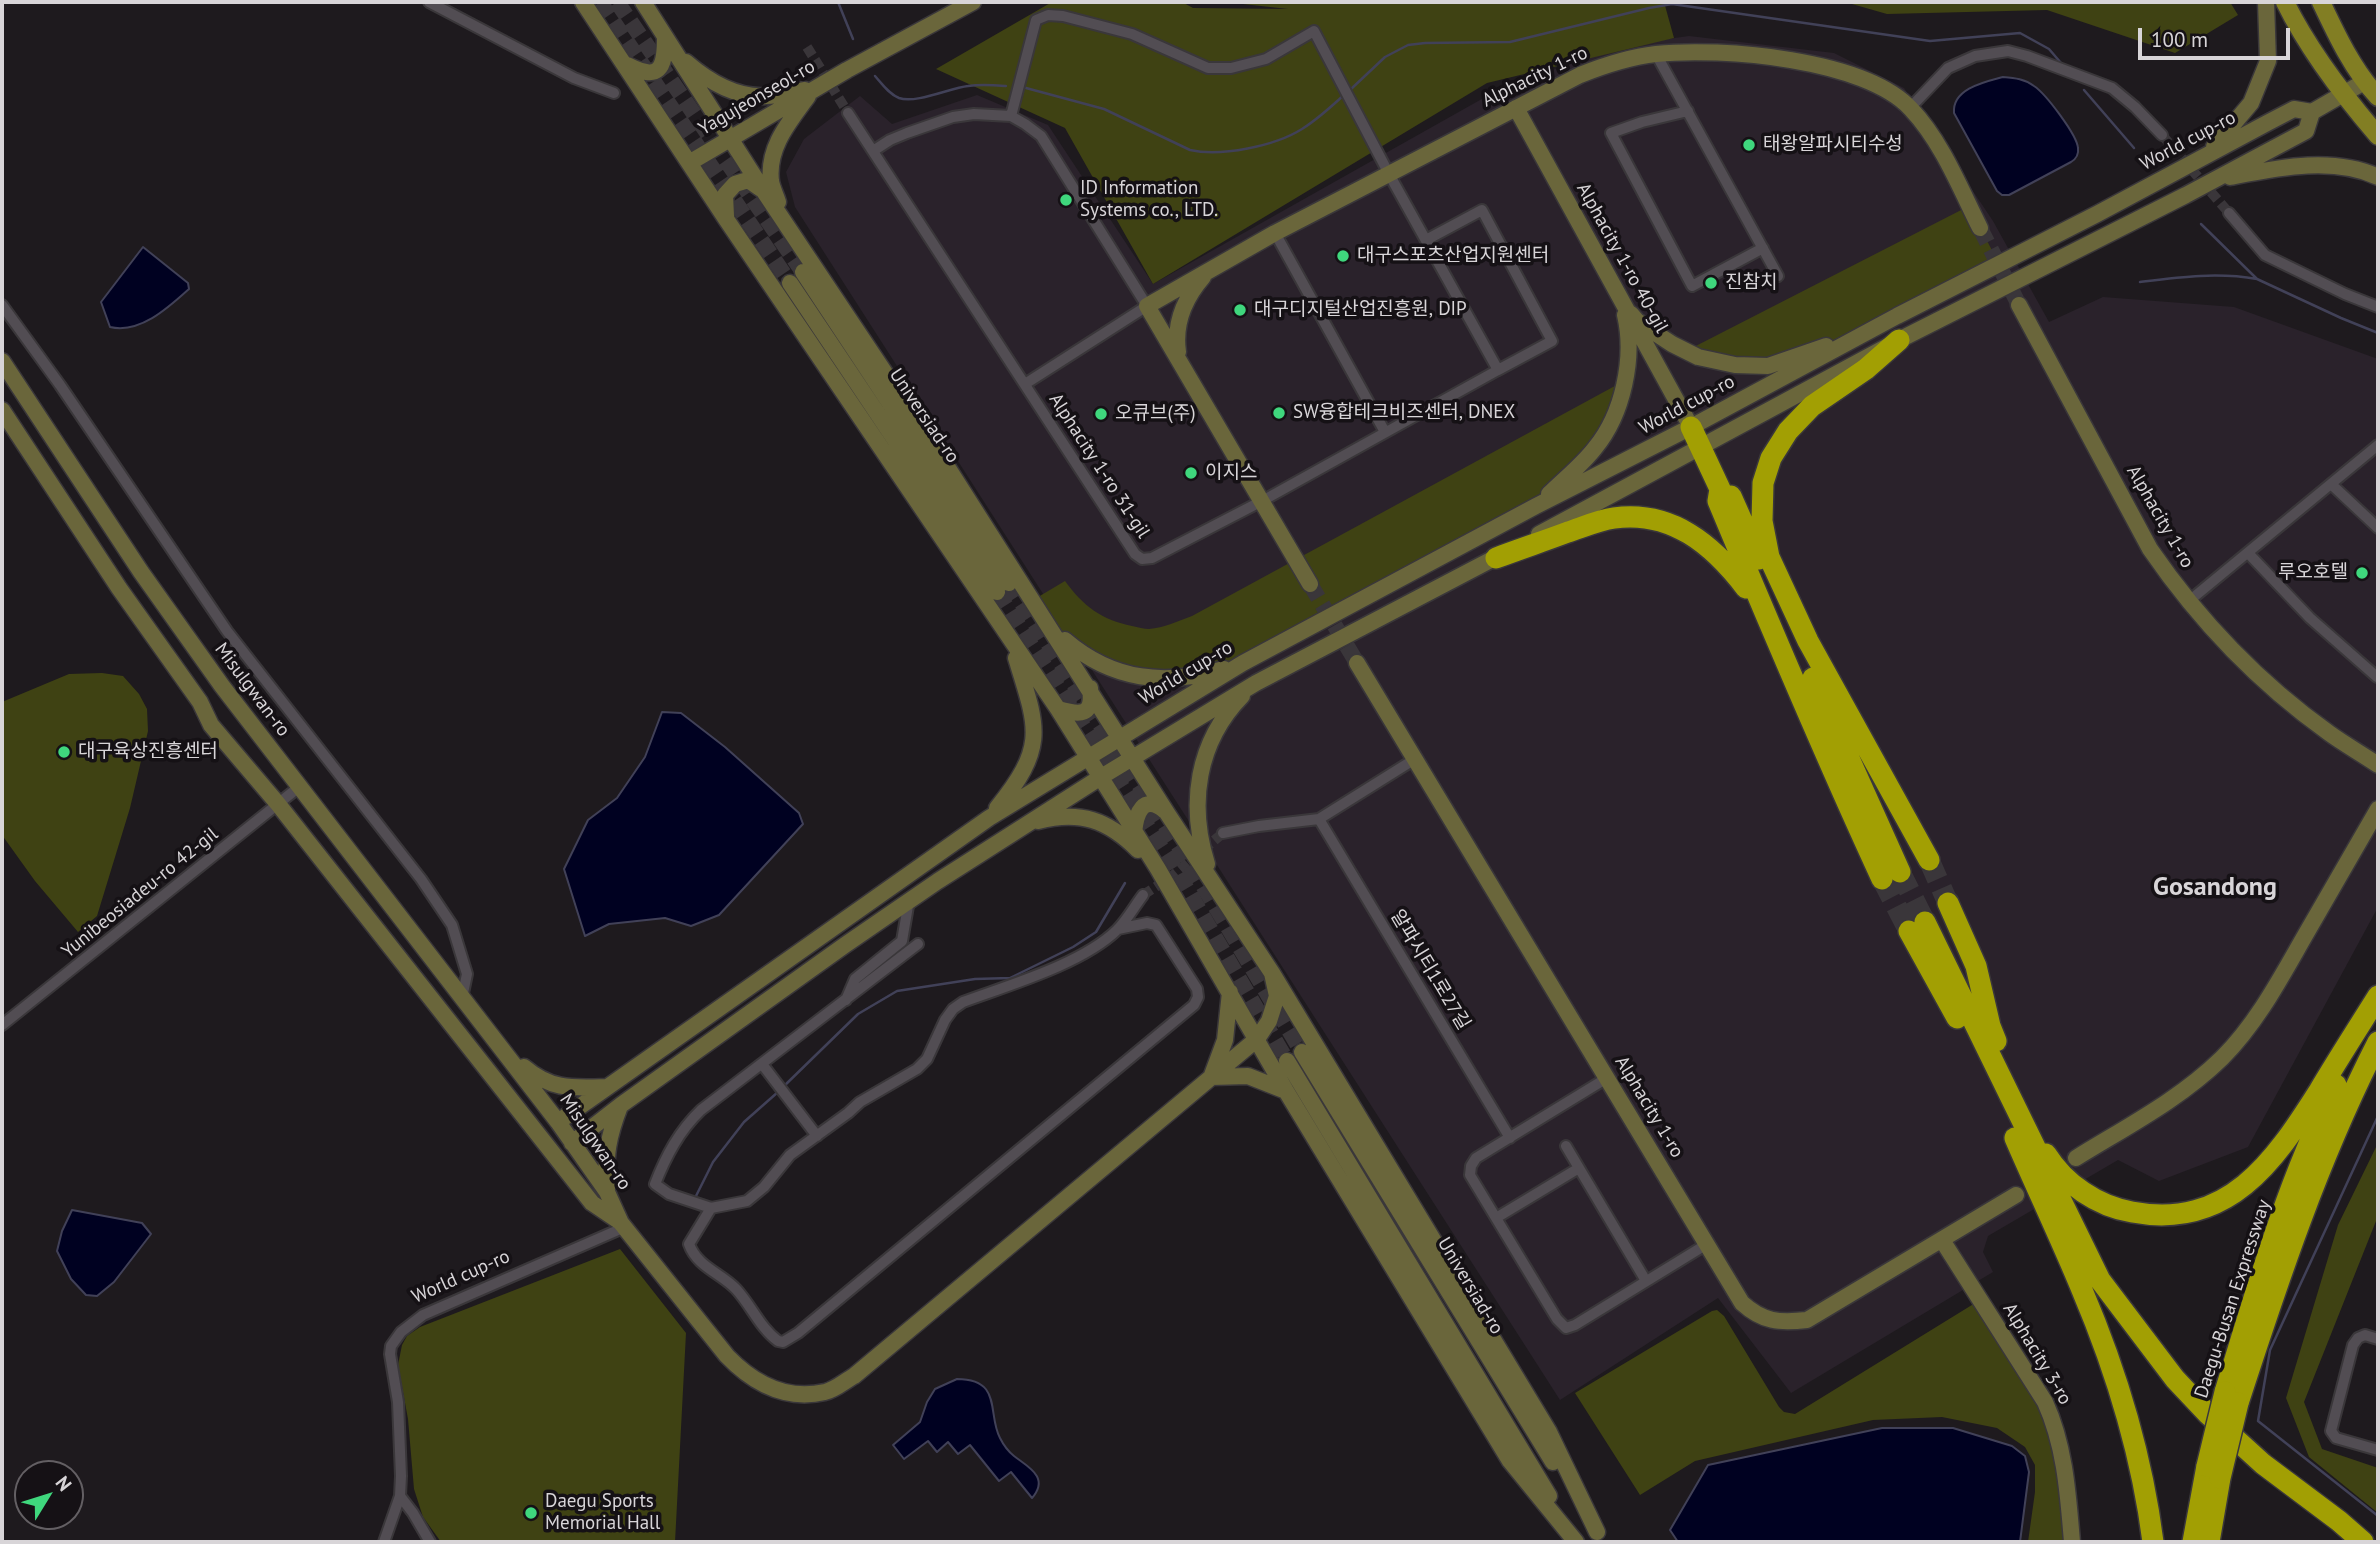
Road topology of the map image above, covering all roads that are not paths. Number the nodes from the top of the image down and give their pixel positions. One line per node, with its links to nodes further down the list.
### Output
1 (429, 2): 14 (street)
2 (583, 2): 11 (main road)
3 (643, 2): 8 (main road)
4 (973, 2): 13 (main road, Yagujeonseol-ro)
5 (2266, 2): 29 (main road)
6 (2285, 2): 15 (main road)
7 (2321, 2): 12 (main road)
8 (666, 35): 9 (main road); 11 (main road)
9 (675, 53): 13 (main road); 26 (main road)
10 (1656, 54): 17 (main road, Alphacity 1-ro); 18 (main road, Alphacity 1-ro); 19 (street)
11 (625, 64): 30 (main road)
12 (2364, 82): 15 (main road, World cup-ro); 16 (main road)
13 (814, 89): 26 (main road, Yagujeonseol-ro); 37 (main road)
14 (614, 93)
15 (2343, 94): 20 (main road, World cup-ro); 25 (main road)
16 (2378, 97)
17 (1516, 108): 31 (main road, Alphacity 1-ro); 46 (main road, Alphacity 1-ro 40-gil)
18 (1910, 108): 24 (street); 38 (main road, Alphacity 1-ro)
19 (1688, 111): 41 (street); 41 (street)
20 (2312, 112): 23 (main road, World cup-ro); 28 (main road, World cup-ro)
21 (848, 113): 27 (street, Alphacity 1-ro 31-gil)
22 (1011, 116): 27 (street); 31 (street); 49 (street)
23 (2269, 122): 28 (main road); 29 (main road, World cup-ro)
24 (2162, 135)
25 (2378, 136)
26 (730, 138): 30 (main road, Yagujeonseol-ro); 34 (main road)
27 (873, 151): 56 (street, Alphacity 1-ro 31-gil)
28 (2262, 154): 33 (main road, World cup-ro)
29 (2204, 157): 51 (main road, World cup-ro)
30 (689, 163): 36 (main road)
31 (1389, 174): 39 (main road, Alphacity 1-ro); 40 (street)
32 (2378, 177): 33 (main road)
33 (2214, 180): 52 (main road, World cup-ro)
34 (763, 190): 36 (main road); 37 (main road)
35 (2229, 213): 50 (street)
36 (726, 219): 73 (main road)
37 (784, 220): 72 (main road)
38 (1980, 229)
39 (1275, 233): 42 (main road, Alphacity 1-ro); 59 (street)
40 (1426, 240): 55 (street); 55 (street)
41 (1763, 247): 44 (street)
42 (1210, 269): 49 (main road, Alphacity 1-ro); 54 (main road)
43 (803, 272): 45 (main road, Universiad-ro)
44 (1778, 276)
45 (790, 283)
46 (1621, 303): 51 (main road); 58 (main road, Alphacity 1-ro 40-gil); 65 (main road)
47 (2, 305): 107 (street)
48 (2019, 305): 70 (main road, Alphacity 1-ro)
49 (1147, 306): 54 (main road); 56 (street, Alphacity 1-ro 31-gil)
50 (2378, 307)
51 (1872, 330): 58 (main road, World cup-ro)
52 (1899, 340): 61 (main road, World cup-ro); 95 (highway)
53 (2, 361): 86 (main road, Misulgwan-ro)
54 (1180, 362): 64 (main road)
55 (1498, 370): 59 (street)
56 (1025, 384): 64 (street, Alphacity 1-ro 31-gil)
57 (2, 411): 87 (main road, Misulgwan-ro)
58 (1691, 427): 61 (highway); 65 (main road, World cup-ro)
59 (1385, 432): 64 (street)
60 (2378, 445): 62 (street)
61 (1700, 447): 63 (highway); 68 (main road, World cup-ro)
62 (2331, 484): 66 (street); 67 (street)
63 (1720, 489): 71 (highway); 71 (highway)
64 (1262, 501): 69 (main road)
65 (1536, 506): 74 (main road, World cup-ro)
66 (2378, 528)
67 (2248, 553): 70 (street); 76 (street)
68 (1496, 558): 71 (highway); 77 (main road, World cup-ro)
69 (1310, 584)
70 (2189, 601): 84 (main road, Alphacity 1-ro)
71 (1764, 611)
72 (1043, 616): 74 (main road); 78 (main road)
73 (1011, 642): 79 (main road); 90 (main road)
74 (1243, 663): 80 (main road, World cup-ro)
75 (1357, 663): 83 (main road, Alphacity 1-ro)
76 (2378, 676)
77 (1256, 683): 82 (main road, World cup-ro); 97 (main road)
78 (1089, 688): 79 (main road); 80 (main road)
79 (1058, 709): 81 (main road)
80 (1120, 736): 81 (main road, World cup-ro); 82 (main road)
81 (1088, 755): 85 (main road); 90 (main road, World cup-ro)
82 (1133, 758): 85 (main road, World cup-ro); 89 (main road)
83 (1415, 759): 91 (street); 118 (main road, Alphacity 1-ro)
84 (2378, 765)
85 (1101, 776): 92 (main road, World cup-ro); 93 (main road)
86 (299, 787): 87 (street, Yunibeosiadeu-ro 42-gil); 107 (main road, Misulgwan-ro)
87 (278, 804): 110 (street, Yunibeosiadeu-ro 42-gil); 135 (main road, Misulgwan-ro)
88 (2378, 810): 128 (main road)
89 (1167, 813): 93 (main road); 97 (main road)
90 (989, 818): 119 (main road)
91 (1319, 819): 94 (street); 125 (street, 알파시티1로27길)
92 (1026, 825): 96 (main road); 100 (main road, World cup-ro)
93 (1134, 833): 96 (main road)
94 (1223, 833)
95 (1929, 860)
96 (1158, 869): 105 (main road)
97 (1212, 879): 104 (main road)
98 (1143, 895): 102 (street)
99 (1948, 903): 121 (highway)
100 (899, 916): 108 (street); 122 (main road, World cup-ro)
101 (1917, 927): 121 (highway)
102 (1118, 929): 124 (street); 133 (street)
103 (918, 944): 108 (street)
104 (1272, 973): 112 (main road); 145 (main road)
105 (1230, 992): 112 (main road); 117 (main road)
106 (2378, 996): 129 (highway)
107 (462, 998): 111 (main road, Misulgwan-ro)
108 (846, 1000): 116 (street)
109 (2378, 1002): 140 (highway, Daegu-Busan Expressway)
110 (2, 1025)
111 (484, 1027): 119 (main road); 123 (main road, Misulgwan-ro)
112 (1257, 1039): 117 (main road); 120 (main road)
113 (2378, 1042): 140 (highway, Daegu-Busan Expressway)
114 (1302, 1052): 145 (main road, Universiad-ro)
115 (1287, 1060): 148 (main road)
116 (762, 1064): 124 (street); 133 (street)
117 (1211, 1077): 120 (main road); 135 (main road)
118 (1607, 1078): 125 (street); 137 (main road, Alphacity 1-ro)
119 (606, 1087): 123 (main road)
120 (1286, 1091): 148 (main road)
121 (2007, 1092): 129 (highway)
122 (621, 1105): 126 (main road, World cup-ro); 131 (main road)
123 (558, 1122): 126 (main road, Misulgwan-ro)
124 (817, 1136): 133 (street)
125 (1510, 1138): 134 (street)
126 (572, 1143): 131 (main road, Misulgwan-ro)
127 (1566, 1146): 130 (street)
128 (2076, 1158)
129 (2037, 1161): 150 (highway); 154 (highway); 155 (highway)
130 (1579, 1168): 134 (street); 138 (street)
131 (607, 1192): 135 (main road, Misulgwan-ro)
132 (2016, 1195): 136 (main road, Alphacity 1-ro)
133 (711, 1208)
134 (1496, 1218): 138 (street)
135 (623, 1225): 143 (street, World cup-ro)
136 (1942, 1240): 137 (main road, Alphacity 1-ro); 149 (main road, Alphacity 3-ro)
137 (1707, 1244): 138 (street)
138 (1646, 1281)
139 (2378, 1339): 141 (street)
140 (2232, 1398): 142 (highway, Daegu-Busan Expressway, bridge)
141 (2378, 1450)
142 (2213, 1472): 144 (highway, Daegu-Busan Expressway); 151 (highway, Daegu-Busan Expressway)
143 (400, 1496): 146 (street, World cup-ro); 147 (street)
144 (2214, 1512): 152 (highway, Daegu-Busan Expressway); 153 (highway)
145 (1600, 1537)
146 (384, 1542)
147 (430, 1542)
148 (1576, 1542)
149 (2072, 1542)
150 (2153, 1542)
151 (2193, 1542)
152 (2208, 1542)
153 (2215, 1542)
154 (2351, 1542)
155 (2363, 1542)

